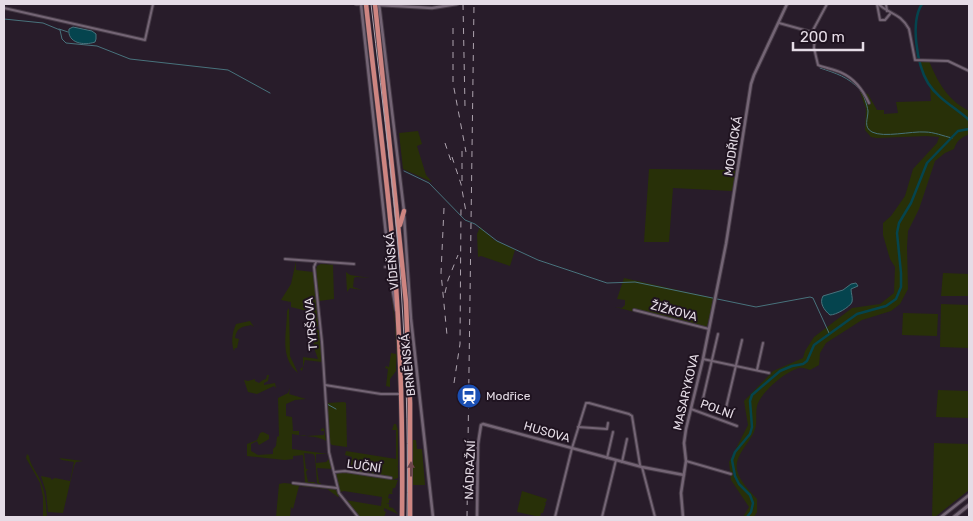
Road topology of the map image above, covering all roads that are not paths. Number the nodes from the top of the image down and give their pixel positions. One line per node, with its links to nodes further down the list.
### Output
1 (153, 4): 11 (street)
2 (356, 4): 3 (street)
3 (361, 4): 24 (street, VÍDEŇSKÁ)
4 (366, 4): 28 (highway, VÍDEŇSKÁ)
5 (378, 4): 6 (street); 18 (street); 19 (highway, VÍDEŇSKÁ)
6 (458, 4)
7 (787, 4): 14 (street, MODŘICKÁ)
8 (827, 4): 15 (street)
9 (877, 4): 12 (street); 13 (street)
10 (886, 4): 12 (street)
11 (4, 8)
12 (887, 11): 13 (street)
13 (890, 13): 16 (street)
14 (778, 23): 15 (street); 25 (street, MODŘICKÁ)
15 (812, 32): 17 (street)
16 (969, 71)
17 (869, 103)
18 (404, 211): 19 (highway); 65 (street, BRNĚNSKÁ)
19 (400, 229): 64 (highway, VÍDEŇSKÁ, one-way to 19)
20 (285, 259): 21 (street)
21 (316, 262): 22 (street); 37 (street, TYRŠOVA)
22 (354, 264)
23 (385, 267): 24 (street)
24 (390, 267): 28 (street, VÍDEŇSKÁ)
25 (715, 300): 27 (street, MASARYKOVA)
26 (634, 310): 27 (street, ŽIŽKOVA)
27 (709, 329): 32 (street, MASARYKOVA)
28 (399, 332): 38 (highway, VÍDEŇSKÁ)
29 (718, 334): 33 (street, MASARYKOVA)
30 (742, 340): 34 (street)
31 (763, 344): 35 (street)
32 (703, 359): 33 (street); 40 (street, MASARYKOVA)
33 (712, 361): 34 (street); 39 (street, MASARYKOVA)
34 (736, 366): 35 (street); 41 (street)
35 (757, 370): 36 (street)
36 (769, 372)
37 (324, 385): 38 (street); 54 (street, TYRŠOVA)
38 (402, 394): 63 (highway, VÍDEŇSKÁ)
39 (702, 404)
40 (690, 410): 44 (street, POLNÍ); 51 (street, MASARYKOVA)
41 (725, 412)
42 (608, 423): 45 (street)
43 (483, 424): 48 (street, HUSOVA); 66 (street, NÁDRAŽNÍ)
44 (737, 426)
45 (578, 427): 48 (street); 53 (street)
46 (613, 432): 49 (street)
47 (627, 439): 52 (street)
48 (572, 448): 49 (street, HUSOVA); 67 (street)
49 (607, 458): 50 (street, HUSOVA)
50 (616, 460): 52 (street, HUSOVA); 68 (street)
51 (686, 461): 55 (street); 56 (street, MASARYKOVA)
52 (622, 462): 53 (street, HUSOVA)
53 (641, 467): 56 (street, HUSOVA); 69 (street)
54 (334, 472): 57 (street, LUČNÍ); 59 (street, TYRŠOVA)
55 (731, 474)
56 (684, 475): 70 (street, MASARYKOVA)
57 (391, 478)
58 (293, 483): 59 (street)
59 (337, 488): 62 (street, TYRŠOVA)
60 (969, 495): 71 (street)
61 (969, 504): 72 (main road)
62 (358, 517)
63 (402, 517)
64 (410, 517)
65 (433, 517)
66 (477, 517)
67 (555, 517)
68 (602, 517)
69 (654, 517)
70 (683, 517)
71 (942, 517)
72 (954, 517)

